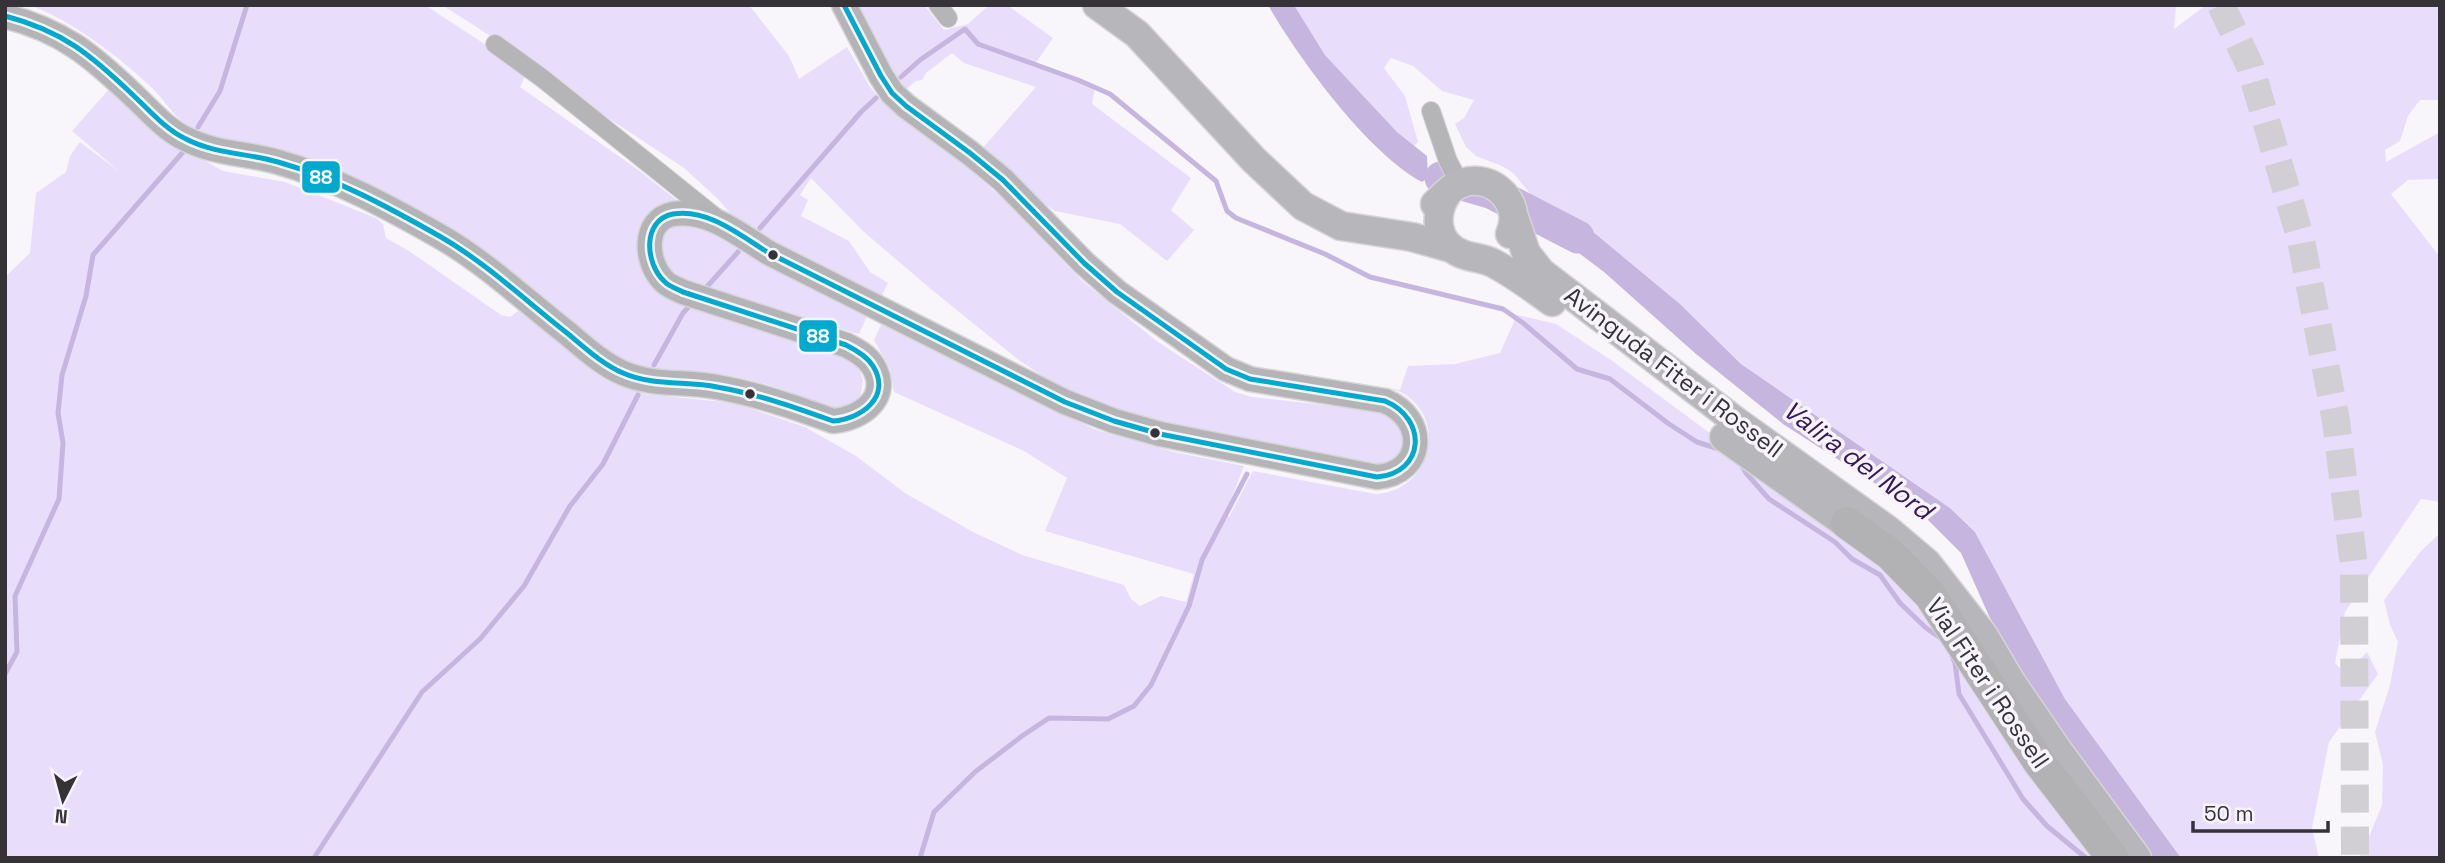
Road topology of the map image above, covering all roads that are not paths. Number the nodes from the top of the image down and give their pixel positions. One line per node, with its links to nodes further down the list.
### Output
1 (844, 5): 8 (street)
2 (1097, 5): 9 (main road)
3 (5, 16): 8 (street)
4 (495, 44): 8 (street)
5 (1431, 111): 6 (street)
6 (1454, 188): 7 (main road); 9 (main road); 10 (main road)
7 (1514, 217): 10 (main road); 11 (main road, Avinguda Fiter i Rossell)
8 (727, 227)
9 (1374, 232): 10 (main road)
10 (1463, 252): 11 (main road)
11 (1561, 297): 12 (main road, Avinguda Fiter i Rossell)
12 (1853, 516): 13 (highway, Vial Fiter i Rossell); 14 (main road, Avinguda Fiter i Rossell)
13 (2113, 858)
14 (2137, 858)

